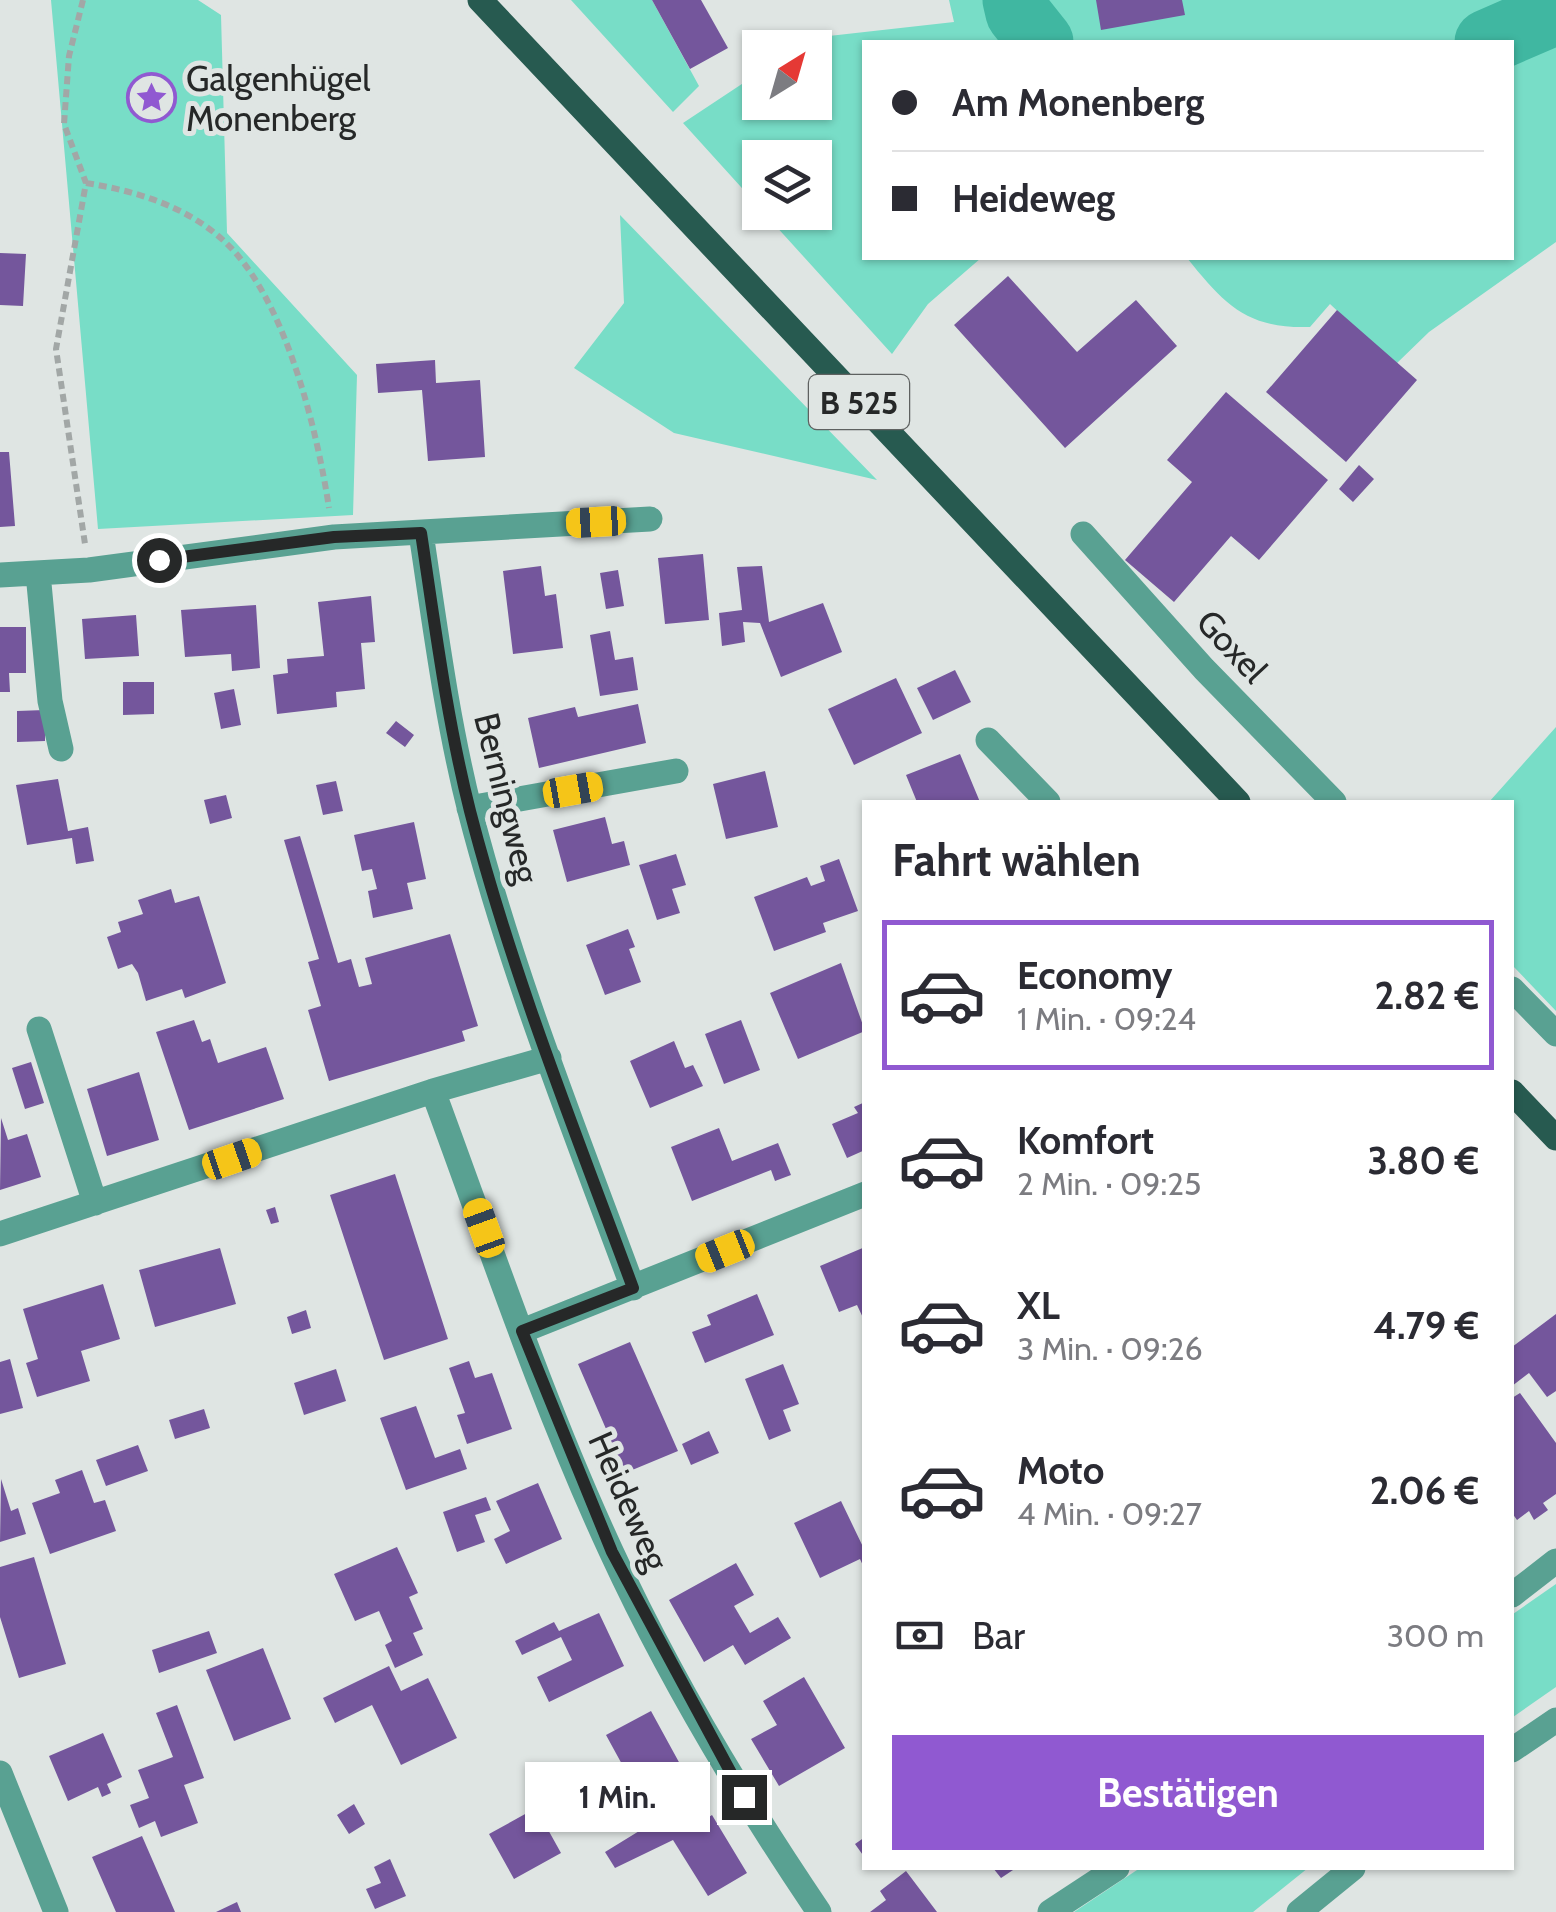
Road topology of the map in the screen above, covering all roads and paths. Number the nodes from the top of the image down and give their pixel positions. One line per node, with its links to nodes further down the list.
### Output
1 (83, 0): 3 (path)
2 (480, 0): 15 (main road, B 525)
3 (86, 183): 7 (path); 8 (path)
4 (650, 519): 5 (street)
5 (421, 533): 7 (street); 17 (street, Berningweg)
6 (1083, 534): 16 (street, Goxel)
7 (334, 537): 8 (street)
8 (89, 570): 9 (street)
9 (38, 573): 10 (street); 12 (street)
10 (0, 575)
11 (988, 740): 14 (street)
12 (61, 748)
13 (676, 771): 17 (street)
14 (1046, 800)
15 (1236, 800)
16 (1332, 800)
17 (469, 808): 21 (street, Berningweg)
18 (1514, 991): 20 (street)
19 (39, 1029): 26 (street)
20 (1556, 1034)
21 (549, 1058): 22 (street); 28 (street, Berningweg)
22 (433, 1091): 26 (street); 29 (street, Heideweg)
23 (1514, 1094): 24 (main road)
24 (1556, 1138)
25 (862, 1195): 28 (street)
26 (95, 1204): 27 (street)
27 (0, 1234)
28 (633, 1288): 29 (street)
29 (522, 1331): 38 (street, Heideweg)
30 (1556, 1561): 31 (street)
31 (1514, 1591)
32 (1556, 1720): 33 (street)
33 (1514, 1749)
34 (0, 1774): 37 (street)
35 (1115, 1870): 39 (street)
36 (1351, 1870): 40 (street)
37 (56, 1912)
38 (819, 1912)
39 (1050, 1912)
40 (1299, 1912)

